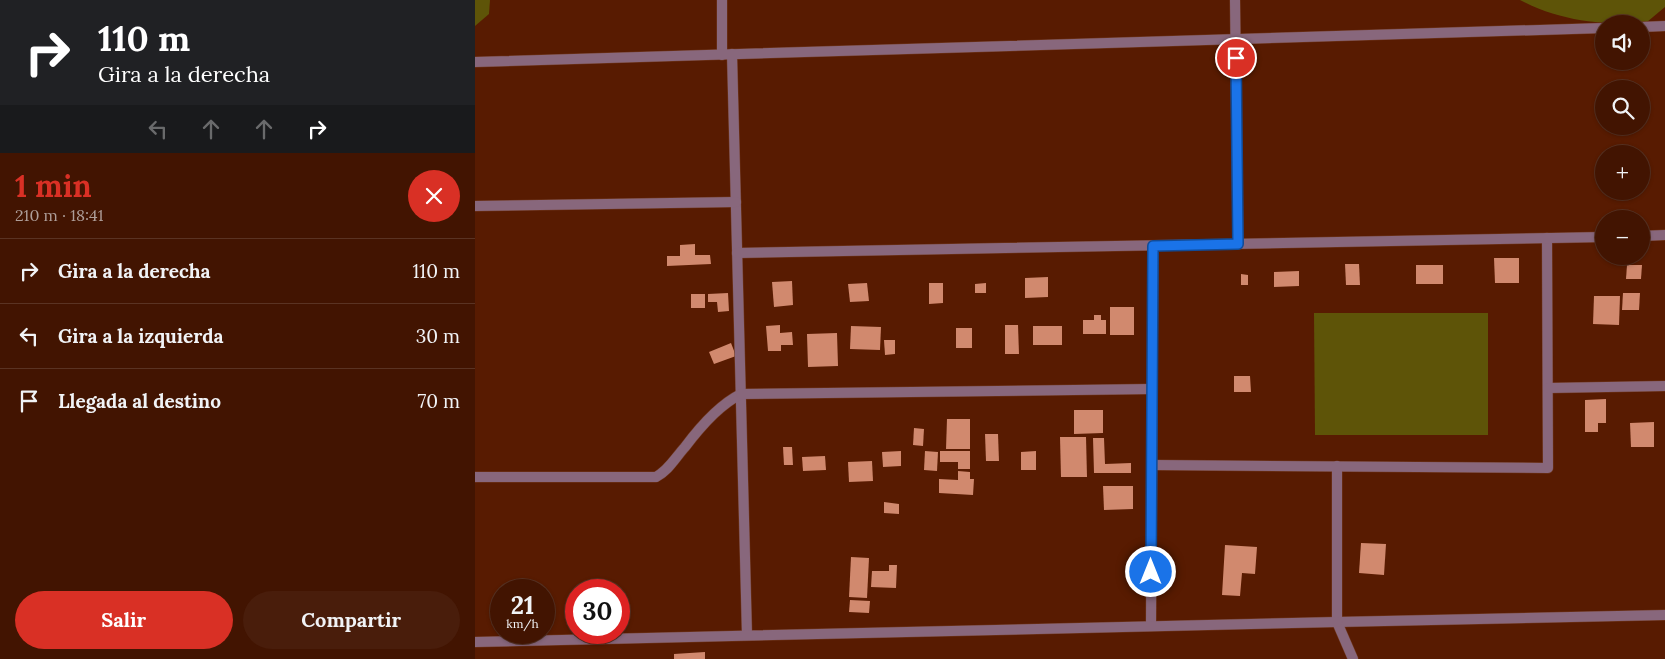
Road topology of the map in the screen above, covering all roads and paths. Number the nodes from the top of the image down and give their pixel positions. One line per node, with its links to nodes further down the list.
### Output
1 (721, 0): 7 (street)
2 (1235, 0): 6 (street)
3 (1665, 26): 4 (street)
4 (1650, 27)
5 (1595, 28): 6 (street)
6 (1235, 39): 7 (street); 15 (street)
7 (727, 54): 8 (street); 9 (street)
8 (475, 62)
9 (736, 202): 10 (street); 17 (street)
10 (475, 206)
11 (1650, 236): 12 (street)
12 (1665, 236)
13 (1595, 237): 14 (street)
14 (1547, 238): 15 (street); 19 (street)
15 (1238, 244): 16 (street)
16 (1153, 246): 17 (street); 20 (street)
17 (737, 253): 21 (street)
18 (1665, 386): 19 (street)
19 (1548, 388): 23 (street)
20 (1152, 389): 21 (street); 22 (street)
21 (741, 394): 24 (street); 28 (street)
22 (1152, 465): 23 (street); 27 (street)
23 (1337, 466): 26 (street)
24 (475, 477)
25 (1665, 615): 26 (street)
26 (1337, 622): 27 (street); 30 (street)
27 (1151, 626): 28 (street)
28 (747, 635): 29 (street)
29 (475, 642)
30 (1353, 659)

